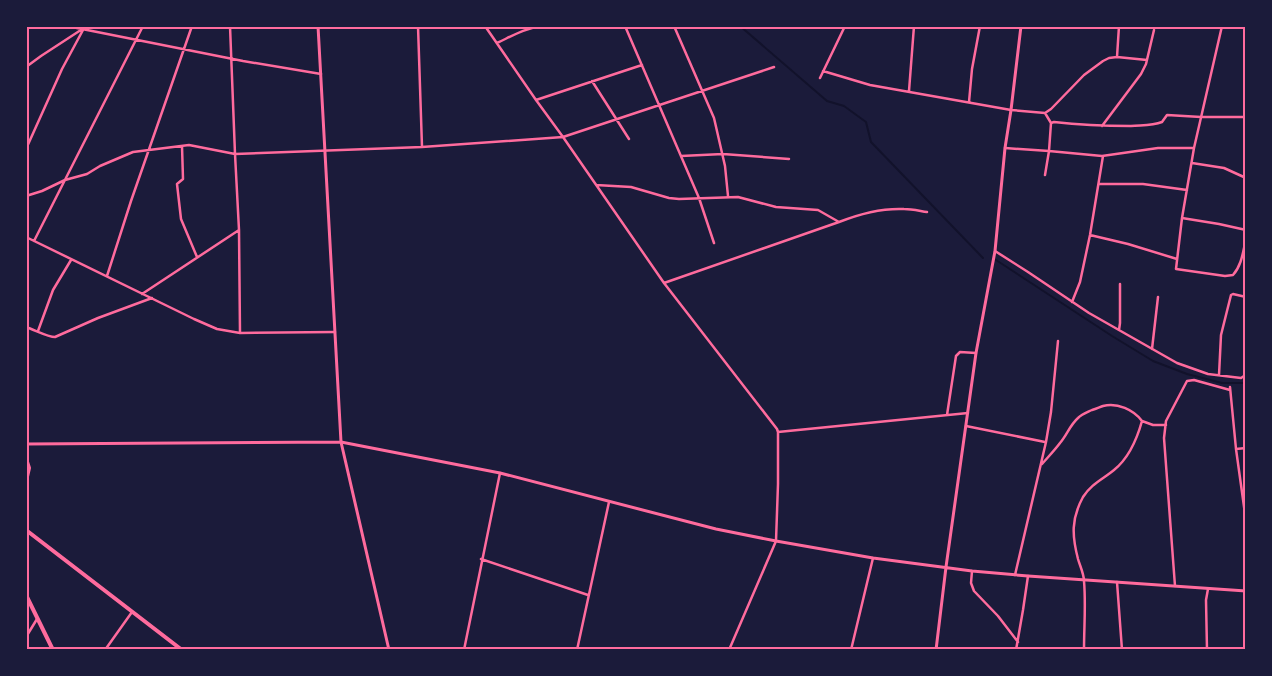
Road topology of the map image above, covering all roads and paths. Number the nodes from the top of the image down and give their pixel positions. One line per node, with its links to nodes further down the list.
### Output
1 (67, 26): 19 (street)
2 (87, 26): 19 (street)
3 (143, 26): 21 (street)
4 (192, 26): 23 (street)
5 (230, 26): 25 (street)
6 (318, 26): 31 (main road)
7 (418, 26): 49 (street)
8 (485, 26): 22 (street)
9 (542, 26): 22 (street)
10 (625, 26): 28 (street)
11 (674, 26): 34 (street)
12 (845, 26): 30 (street)
13 (914, 26): 35 (street)
14 (975, 26): 18 (street)
15 (1021, 26): 39 (main road)
16 (1119, 26): 24 (street)
17 (1222, 26): 41 (street)
18 (980, 27): 37 (street)
19 (83, 30): 21 (street); 27 (street); 52 (street)
20 (1154, 30): 26 (street)
21 (136, 40): 23 (street); 64 (street)
22 (497, 43): 36 (street)
23 (184, 49): 25 (street); 53 (street)
24 (1117, 57): 26 (street); 40 (street)
25 (232, 59): 31 (street); 56 (street)
26 (1147, 60): 45 (street)
27 (27, 65)
28 (642, 65): 33 (street); 38 (street)
29 (774, 67): 34 (street)
30 (823, 71): 32 (street); 35 (street)
31 (321, 74): 54 (main road)
32 (820, 78)
33 (592, 81): 36 (street); 43 (street)
34 (703, 91): 38 (street); 57 (street)
35 (908, 91): 37 (street)
36 (536, 100): 46 (street)
37 (969, 102): 39 (street)
38 (660, 106): 43 (street); 58 (street)
39 (1011, 110): 40 (street); 50 (main road)
40 (1045, 114): 44 (street)
41 (1201, 117): 42 (street); 45 (street); 51 (street)
42 (1246, 117)
43 (617, 120): 46 (street); 47 (street)
44 (1051, 123): 45 (street); 55 (street)
45 (1102, 126)
46 (563, 138): 49 (street); 66 (street)
47 (629, 139)
48 (182, 146): 53 (street); 56 (street); 82 (street)
49 (422, 147): 54 (street)
50 (1005, 148): 55 (street); 81 (main road)
51 (1194, 148): 59 (street); 61 (street)
52 (26, 150)
53 (148, 150): 64 (street); 85 (street)
54 (325, 150): 56 (street); 96 (main road)
55 (1049, 151): 59 (street); 62 (street)
56 (235, 154): 74 (street)
57 (723, 154): 58 (street); 60 (street); 69 (street)
58 (681, 156): 70 (street)
59 (1103, 156): 65 (street)
60 (789, 158)
61 (1192, 163): 63 (street); 67 (street)
62 (1045, 175)
63 (1246, 178)
64 (65, 180): 68 (street); 79 (street)
65 (1099, 184): 67 (street); 76 (street)
66 (596, 185): 70 (street); 86 (street)
67 (1187, 190): 72 (street)
68 (26, 196)
69 (728, 196): 70 (street); 73 (street)
70 (699, 198): 80 (street)
71 (927, 212): 73 (street)
72 (1182, 218): 75 (street); 84 (street)
73 (839, 222): 86 (street)
74 (239, 230): 82 (street); 97 (street)
75 (1246, 230)
76 (1090, 235): 84 (street); 92 (street)
77 (26, 237): 79 (street)
78 (1246, 239): 84 (street)
79 (34, 241): 83 (street)
80 (714, 243)
81 (995, 251): 92 (street); 100 (main road)
82 (197, 257): 88 (street)
83 (71, 259): 85 (street); 94 (street)
84 (1177, 259)
85 (107, 276): 88 (street)
86 (664, 282): 108 (street)
87 (1120, 284): 95 (street)
88 (142, 294): 91 (street)
89 (1158, 297): 99 (street)
90 (1246, 297): 102 (street)
91 (152, 298): 94 (street); 97 (street)
92 (1072, 302): 95 (street)
93 (26, 327): 94 (street)
94 (38, 330)
95 (1119, 330): 99 (street)
96 (335, 332): 97 (street); 109 (main road)
97 (240, 333)
98 (1058, 341): 110 (street)
99 (1152, 348): 102 (street)
100 (976, 353): 103 (main road); 104 (street)
101 (1246, 371): 102 (street)
102 (1219, 375)
103 (968, 412): 104 (street); 107 (main road)
104 (947, 415): 108 (street)
105 (1142, 421): 106 (street); 115 (street); 128 (street)
106 (1166, 425): 113 (street); 130 (street)
107 (966, 426): 110 (street); 124 (main road)
108 (778, 432): 121 (street)
109 (341, 442): 111 (main road); 116 (main road); 142 (main road)
110 (1046, 442): 115 (street)
111 (26, 444)
112 (1246, 448): 113 (street)
113 (1236, 449): 119 (street)
114 (26, 458): 117 (main road)
115 (1041, 465): 126 (street)
116 (500, 473): 118 (main road); 123 (street)
117 (26, 481)
118 (609, 502): 121 (main road); 134 (street)
119 (1246, 521)
120 (26, 530): 135 (main road)
121 (776, 542): 122 (main road); 145 (street)
122 (873, 558): 124 (main road); 146 (street)
123 (482, 559): 134 (street); 143 (street)
124 (946, 567): 125 (main road); 147 (main road)
125 (972, 571): 126 (main road); 138 (street)
126 (1015, 575): 127 (main road)
127 (1028, 576): 128 (main road); 138 (street)
128 (1084, 579): 129 (main road); 149 (street)
129 (1117, 582): 130 (main road); 150 (street)
130 (1175, 586): 131 (main road)
131 (1208, 589): 132 (main road); 151 (street)
132 (1246, 592)
133 (26, 595): 136 (main road)
134 (588, 596): 144 (street)
135 (133, 612): 140 (street); 141 (main road)
136 (38, 618): 137 (street); 139 (main road)
137 (26, 637)
138 (1018, 642): 148 (street)
139 (53, 650)
140 (105, 650)
141 (182, 650)
142 (388, 650)
143 (464, 650)
144 (576, 650)
145 (730, 650)
146 (851, 650)
147 (936, 650)
148 (1016, 650)
149 (1084, 650)
150 (1122, 650)
151 (1208, 650)

